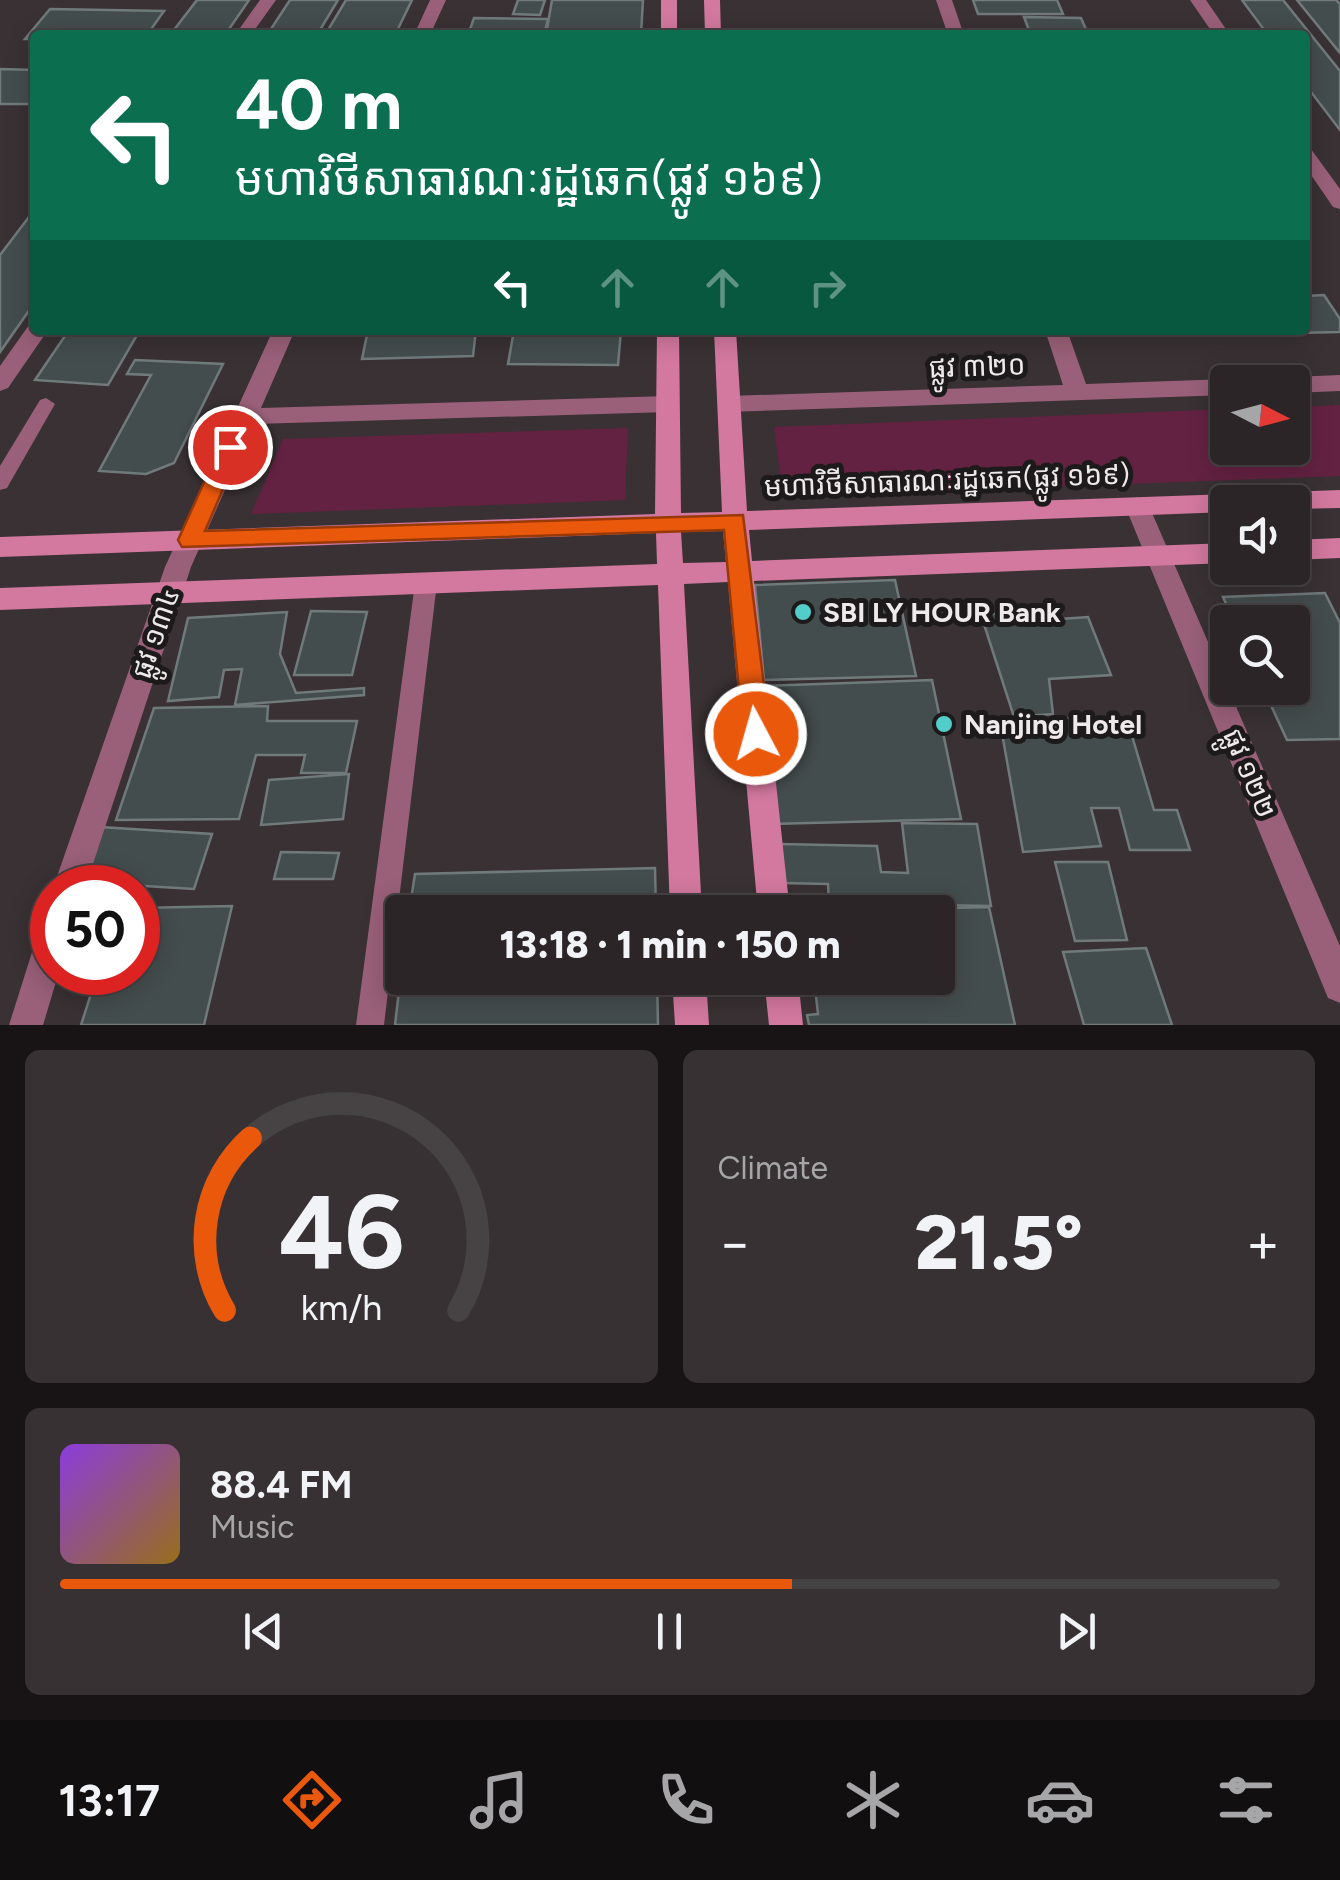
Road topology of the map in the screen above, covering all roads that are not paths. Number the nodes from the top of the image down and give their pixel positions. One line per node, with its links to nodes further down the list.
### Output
1 (268, 0): 7 (street)
2 (438, 0): 8 (street)
3 (669, 0): 9 (main road)
4 (712, 0): 10 (main road)
5 (944, 0): 11 (street)
6 (1198, 0): 12 (street)
7 (247, 30)
8 (424, 30)
9 (669, 30)
10 (714, 30)
11 (954, 30)
12 (1219, 30)
13 (1310, 160): 14 (street)
14 (1340, 203)
15 (34, 335): 20 (street)
16 (282, 335): 28 (street, ផ្លូវ ១៣៤)
17 (668, 335): 26 (main road)
18 (725, 335): 27 (main road)
19 (1058, 335): 24 (street)
20 (0, 383)
21 (1340, 383): 22 (street)
22 (1310, 384)
23 (1210, 388): 24 (street, ផ្លូវ ៣២០)
24 (1077, 392): 27 (street, ផ្លូវ ៣២០)
25 (46, 404): 29 (lane)
26 (668, 404): 28 (street); 35 (main road)
27 (728, 404): 34 (main road)
28 (244, 416): 36 (street, ផ្លូវ ១៣៤)
29 (0, 483)
30 (1340, 499): 31 (main road)
31 (1310, 500)
32 (1210, 504): 33 (main road, មហាវិថីសាធារណៈរដ្ឋឆេក(ផ្លូវ ១៦៩))
33 (1137, 506): 34 (main road, មហាវិថីសាធារណៈរដ្ឋឆេក(ផ្លូវ ១៦៩)); 41 (street, ផ្លូវ ១២២)
34 (735, 521): 35 (main road, មហាវិថីសាធារណៈរដ្ឋឆេក(ផ្លូវ ១៦៩)); 42 (main road)
35 (668, 523): 36 (main road, មហាវិថីសាធារណៈរដ្ឋឆេក(ផ្លូវ ១៦៩)); 43 (main road)
36 (190, 540): 37 (main road); 45 (street, ផ្លូវ ១៣៤)
37 (0, 547)
38 (1340, 548): 39 (main road)
39 (1310, 549)
40 (1210, 553): 41 (main road)
41 (1158, 555): 42 (main road); 50 (street, ផ្លូវ ១២២)
42 (740, 571): 43 (main road); 49 (main road)
43 (670, 574): 44 (main road); 48 (main road)
44 (426, 583): 45 (main road); 55 (lane)
45 (169, 592): 46 (main road); 47 (street, ផ្លូវ ១៣៤)
46 (0, 598)
47 (77, 865)
48 (685, 895)
49 (772, 895)
50 (1340, 986)
51 (35, 995): 54 (street)
52 (690, 995): 56 (main road)
53 (783, 995): 57 (main road)
54 (26, 1025)
55 (370, 1025)
56 (692, 1025)
57 (786, 1025)

